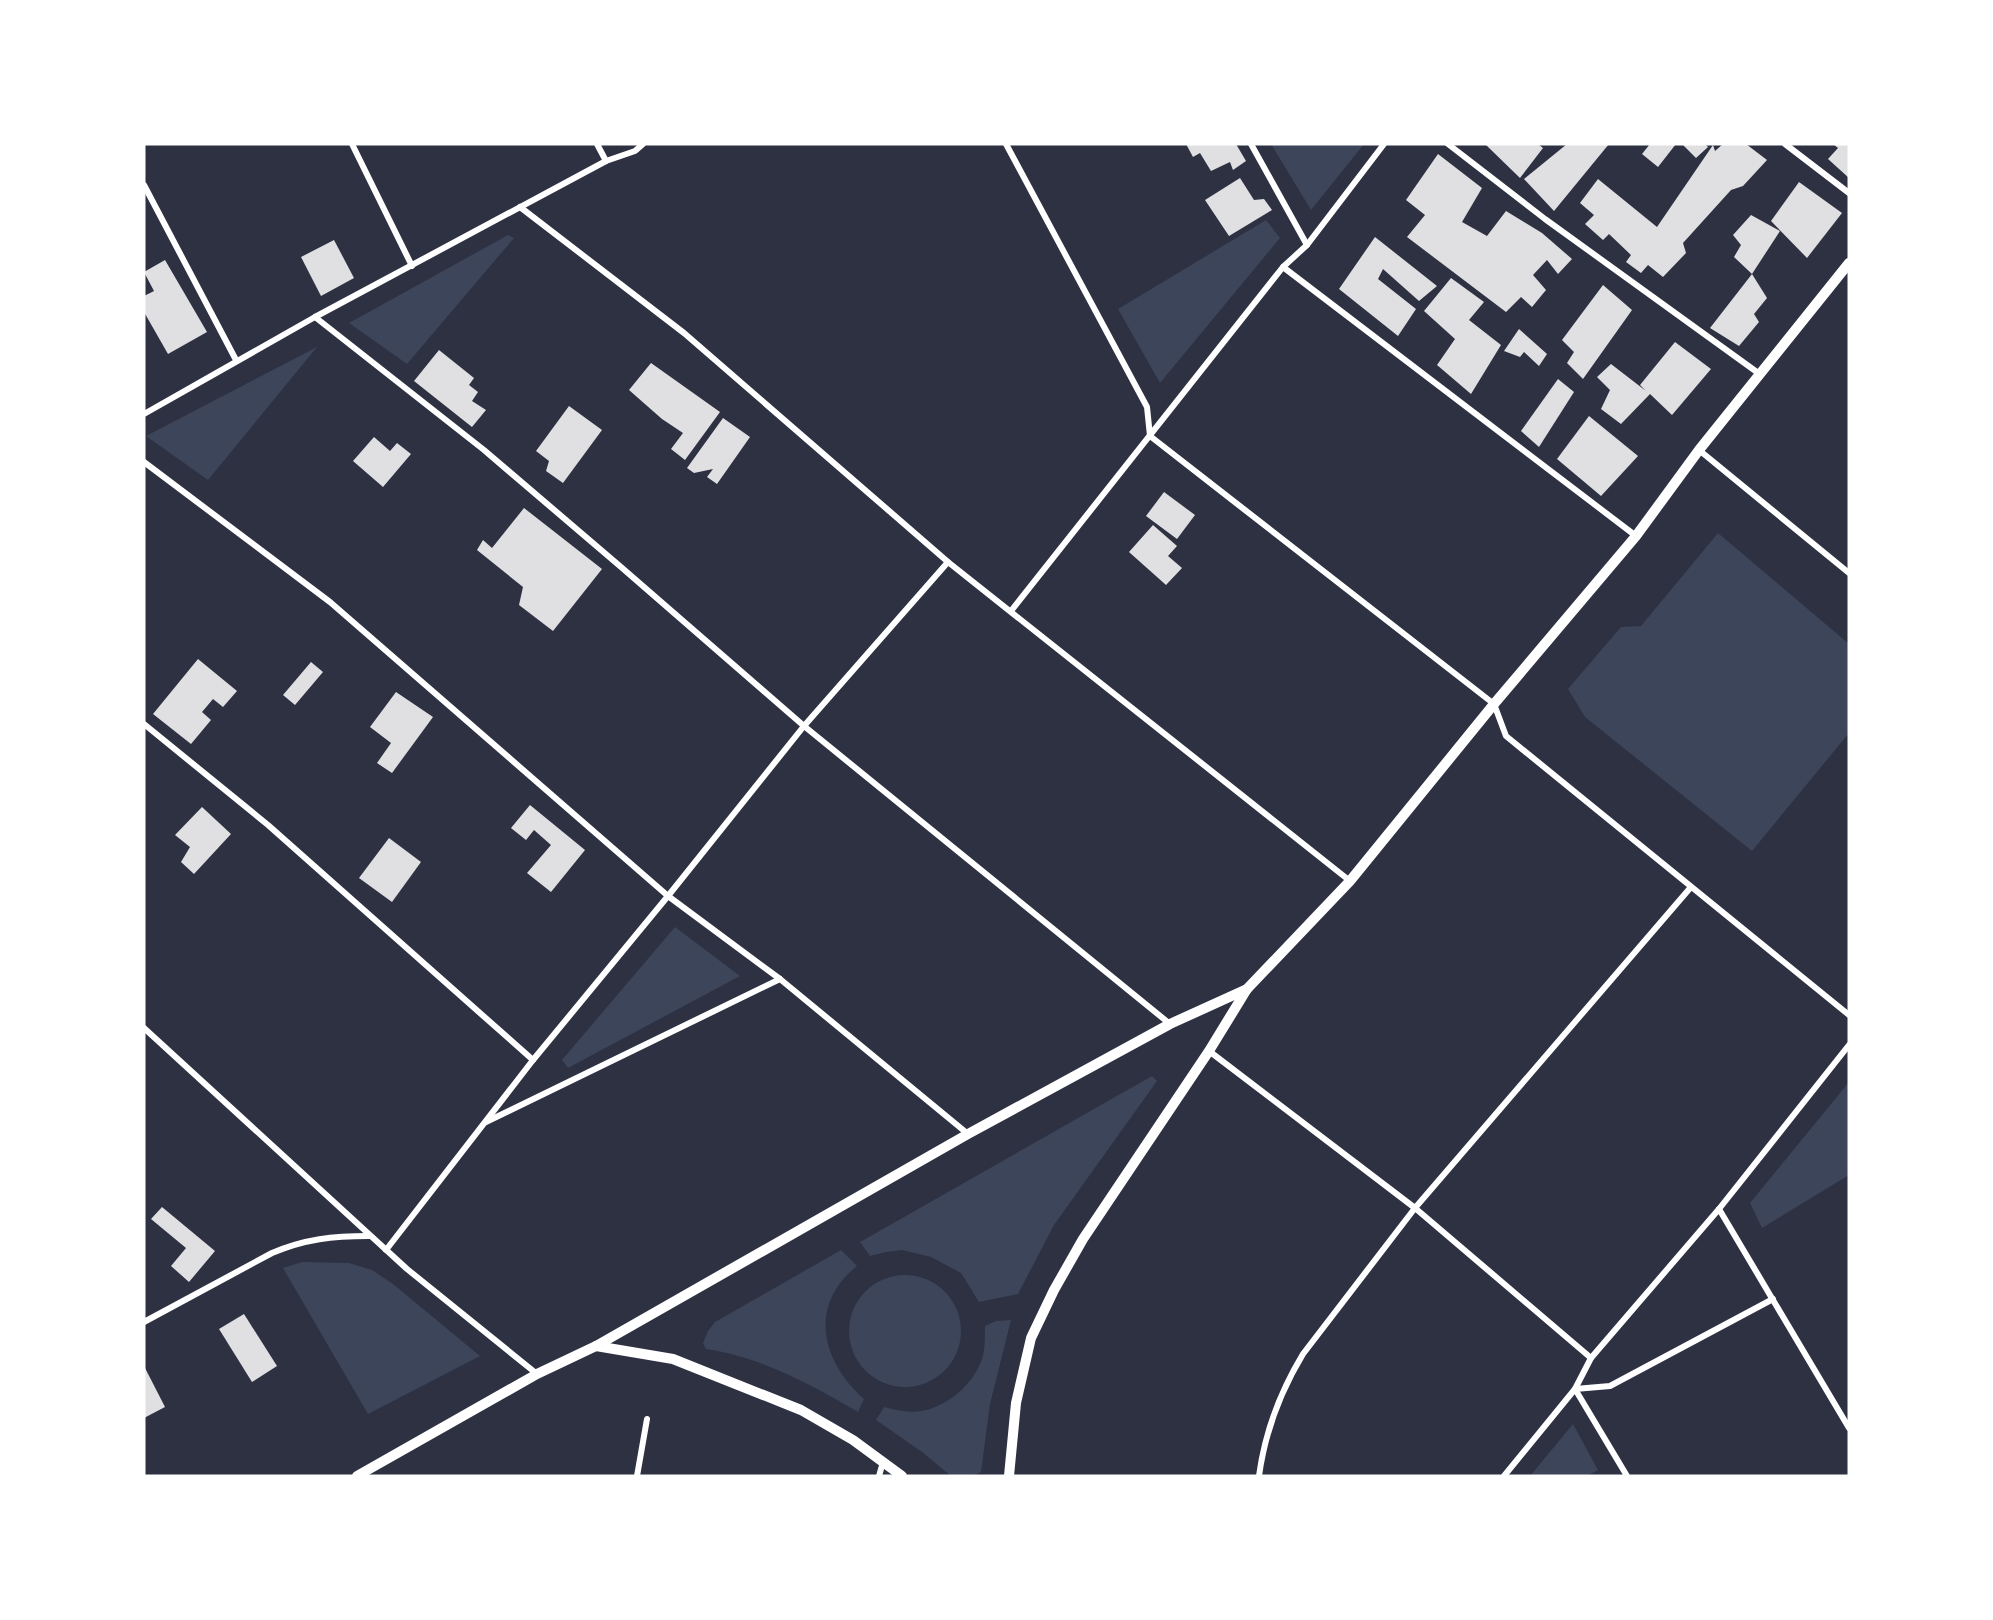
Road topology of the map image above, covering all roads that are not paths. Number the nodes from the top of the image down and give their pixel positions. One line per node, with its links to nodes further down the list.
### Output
1 (352, 144): 15 (street)
2 (597, 144): 9 (street)
3 (643, 144): 9 (street)
4 (1006, 144): 21 (street)
5 (1251, 144): 13 (street)
6 (1384, 144): 13 (street)
7 (1448, 144): 19 (street)
8 (1785, 144): 11 (street)
9 (606, 161): 12 (street)
10 (144, 185): 18 (street)
11 (1849, 193)
12 (520, 207): 15 (street); 25 (street)
13 (1307, 246): 16 (street)
14 (1849, 262): 19 (street)
15 (412, 266): 17 (street)
16 (1283, 267): 21 (street); 24 (street)
17 (315, 317): 18 (street); 30 (street)
18 (236, 360): 20 (street)
19 (1761, 375): 22 (street)
20 (144, 414)
21 (1150, 436): 27 (street); 28 (street)
22 (1699, 450): 24 (street); 26 (street)
23 (144, 462): 33 (street)
24 (1636, 536): 28 (street)
25 (948, 562): 27 (street); 30 (street)
26 (1849, 573)
27 (1011, 611): 31 (street)
28 (1494, 704): 31 (street); 32 (street)
29 (144, 724): 41 (street)
30 (804, 726): 33 (street); 37 (street)
31 (1350, 881): 35 (street)
32 (1691, 887): 36 (street); 44 (street)
33 (668, 896): 34 (street); 41 (street)
34 (780, 979): 42 (street); 43 (street)
35 (1247, 989): 37 (street); 40 (street)
36 (1849, 1016)
37 (1170, 1023): 43 (street)
38 (144, 1028): 46 (street)
39 (1849, 1044): 45 (street)
40 (1209, 1051): 44 (street); 61 (street)
41 (533, 1060): 42 (street)
42 (483, 1123): 47 (street)
43 (968, 1134): 50 (street)
44 (1415, 1208): 51 (street); 62 (street)
45 (1719, 1209): 48 (street); 51 (street)
46 (369, 1236): 47 (street); 49 (street)
47 (386, 1250): 52 (street)
48 (1773, 1299): 53 (street); 55 (street)
49 (144, 1322)
50 (596, 1346): 52 (street); 56 (street)
51 (1591, 1358): 53 (street)
52 (537, 1374): 57 (street)
53 (1575, 1389): 63 (street); 64 (street)
54 (647, 1419): 58 (street)
55 (1849, 1428)
56 (883, 1461): 59 (street); 60 (street)
57 (357, 1476)
58 (636, 1476)
59 (879, 1476)
60 (902, 1476)
61 (1009, 1476)
62 (1259, 1476)
63 (1504, 1476)
64 (1627, 1476)

